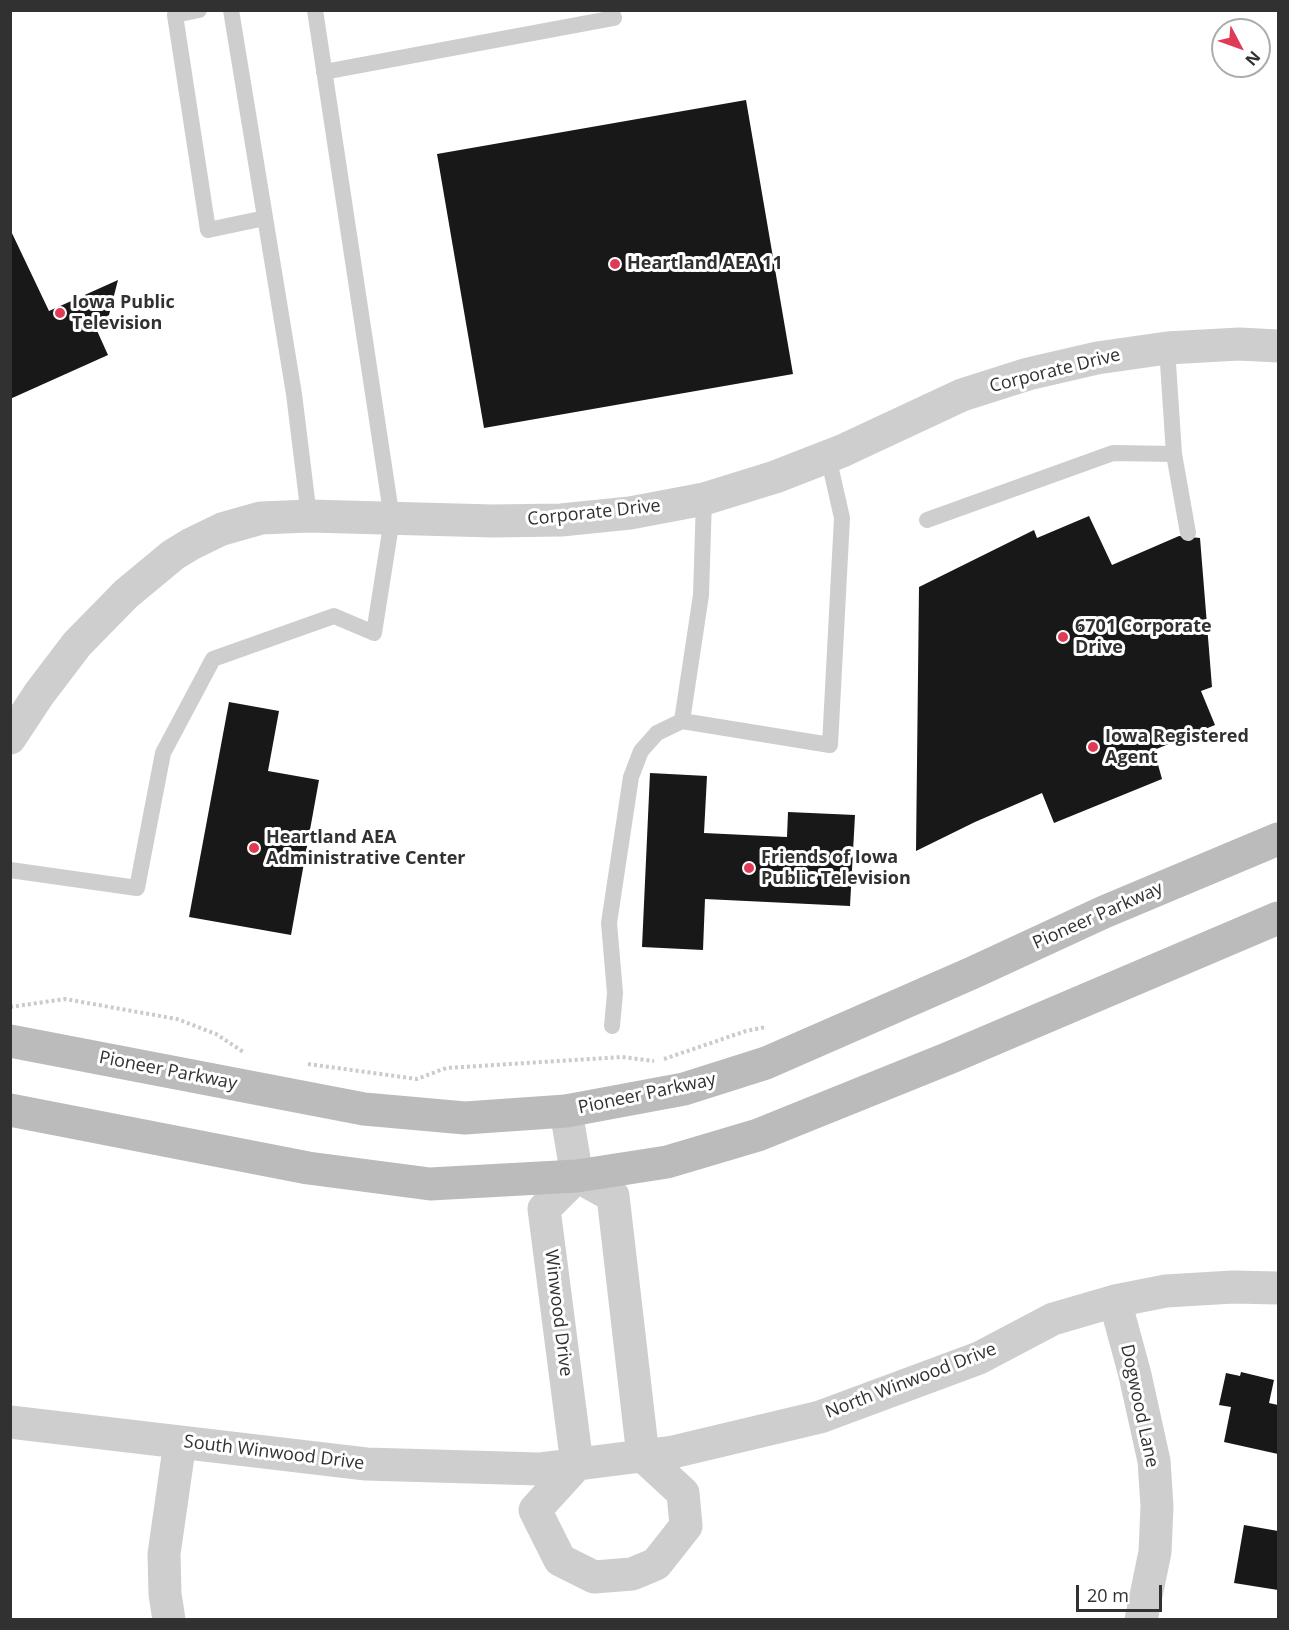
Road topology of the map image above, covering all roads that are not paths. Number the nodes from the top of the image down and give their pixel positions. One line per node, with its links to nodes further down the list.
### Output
1 (199, 10): 6 (lane)
2 (231, 10): 6 (lane)
3 (315, 10): 5 (lane)
4 (611, 10): 5 (lane)
5 (324, 72): 13 (lane)
6 (265, 218): 12 (lane)
7 (1278, 346): 8 (street, Corporate Drive)
8 (1167, 348): 9 (lane); 10 (street, Corporate Drive)
9 (1174, 454): 14 (lane); 15 (lane)
10 (828, 456): 11 (street, Corporate Drive); 16 (lane)
11 (704, 499): 13 (street, Corporate Drive); 16 (lane)
12 (309, 516): 13 (street, Corporate Drive); 17 (street, Corporate Drive)
13 (392, 519): 19 (lane)
14 (927, 520)
15 (1188, 533)
16 (682, 721): 21 (lane)
17 (10, 738)
18 (1278, 839): 24 (street, Pioneer Parkway)
19 (10, 870)
20 (1278, 918): 25 (street)
21 (612, 1026)
22 (10, 1041): 24 (street, Pioneer Parkway)
23 (10, 1110): 25 (street)
24 (566, 1111): 25 (street)
25 (577, 1176): 30 (street); 31 (street, Winwood Drive)
26 (1278, 1288): 27 (street, North Winwood Drive)
27 (1115, 1301): 30 (street, North Winwood Drive); 34 (street, Dogwood Lane)
28 (10, 1422): 29 (street, South Winwood Drive)
29 (180, 1442): 32 (street, South Winwood Drive); 33 (street)
30 (643, 1456): 31 (street, North Winwood Drive); 31 (street)
31 (577, 1464): 32 (street, North Winwood Drive)
32 (539, 1469)
33 (169, 1620)
34 (1141, 1620)

